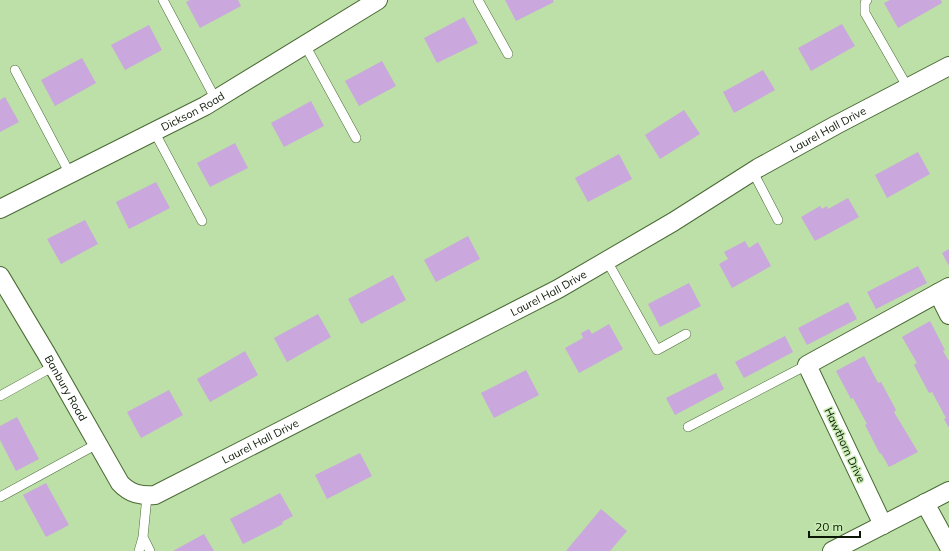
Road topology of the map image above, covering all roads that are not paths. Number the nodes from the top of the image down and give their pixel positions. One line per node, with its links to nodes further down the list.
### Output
1 (163, 0): 11 (lane)
2 (378, 0): 5 (street, Dickson Road)
3 (478, 0): 7 (lane)
4 (866, 0): 10 (lane)
5 (359, 5): 6 (street, Dickson Road)
6 (304, 45): 11 (street, Dickson Road); 13 (lane)
7 (508, 54)
8 (949, 66): 10 (street, Laurel Hall Drive)
9 (16, 70): 15 (lane)
10 (908, 88): 14 (street, Laurel Hall Drive)
11 (216, 100): 12 (street, Dickson Road)
12 (155, 133): 15 (street, Dickson Road); 18 (lane)
13 (356, 138)
14 (753, 172): 17 (lane); 19 (street, Laurel Hall Drive)
15 (70, 174): 16 (street, Dickson Road)
16 (0, 209)
17 (778, 220)
18 (202, 221)
19 (607, 261): 23 (lane); 30 (street, Laurel Hall Drive)
20 (0, 276): 25 (street, Banbury Road)
21 (943, 290): 22 (street); 24 (street)
22 (949, 315)
23 (686, 334)
24 (807, 365): 27 (lane); 33 (street, Hawthorn Drive)
25 (54, 366): 26 (lane); 28 (street, Banbury Road)
26 (0, 396)
27 (688, 427)
28 (97, 444): 30 (street, Banbury Road); 31 (lane)
29 (949, 491): 32 (street)
30 (142, 495): 34 (lane)
31 (0, 497)
32 (925, 503): 33 (street); 35 (street)
33 (883, 525): 38 (street)
34 (142, 537): 36 (lane); 37 (lane)
35 (949, 547)
36 (139, 551)
37 (150, 551)
38 (832, 551)

